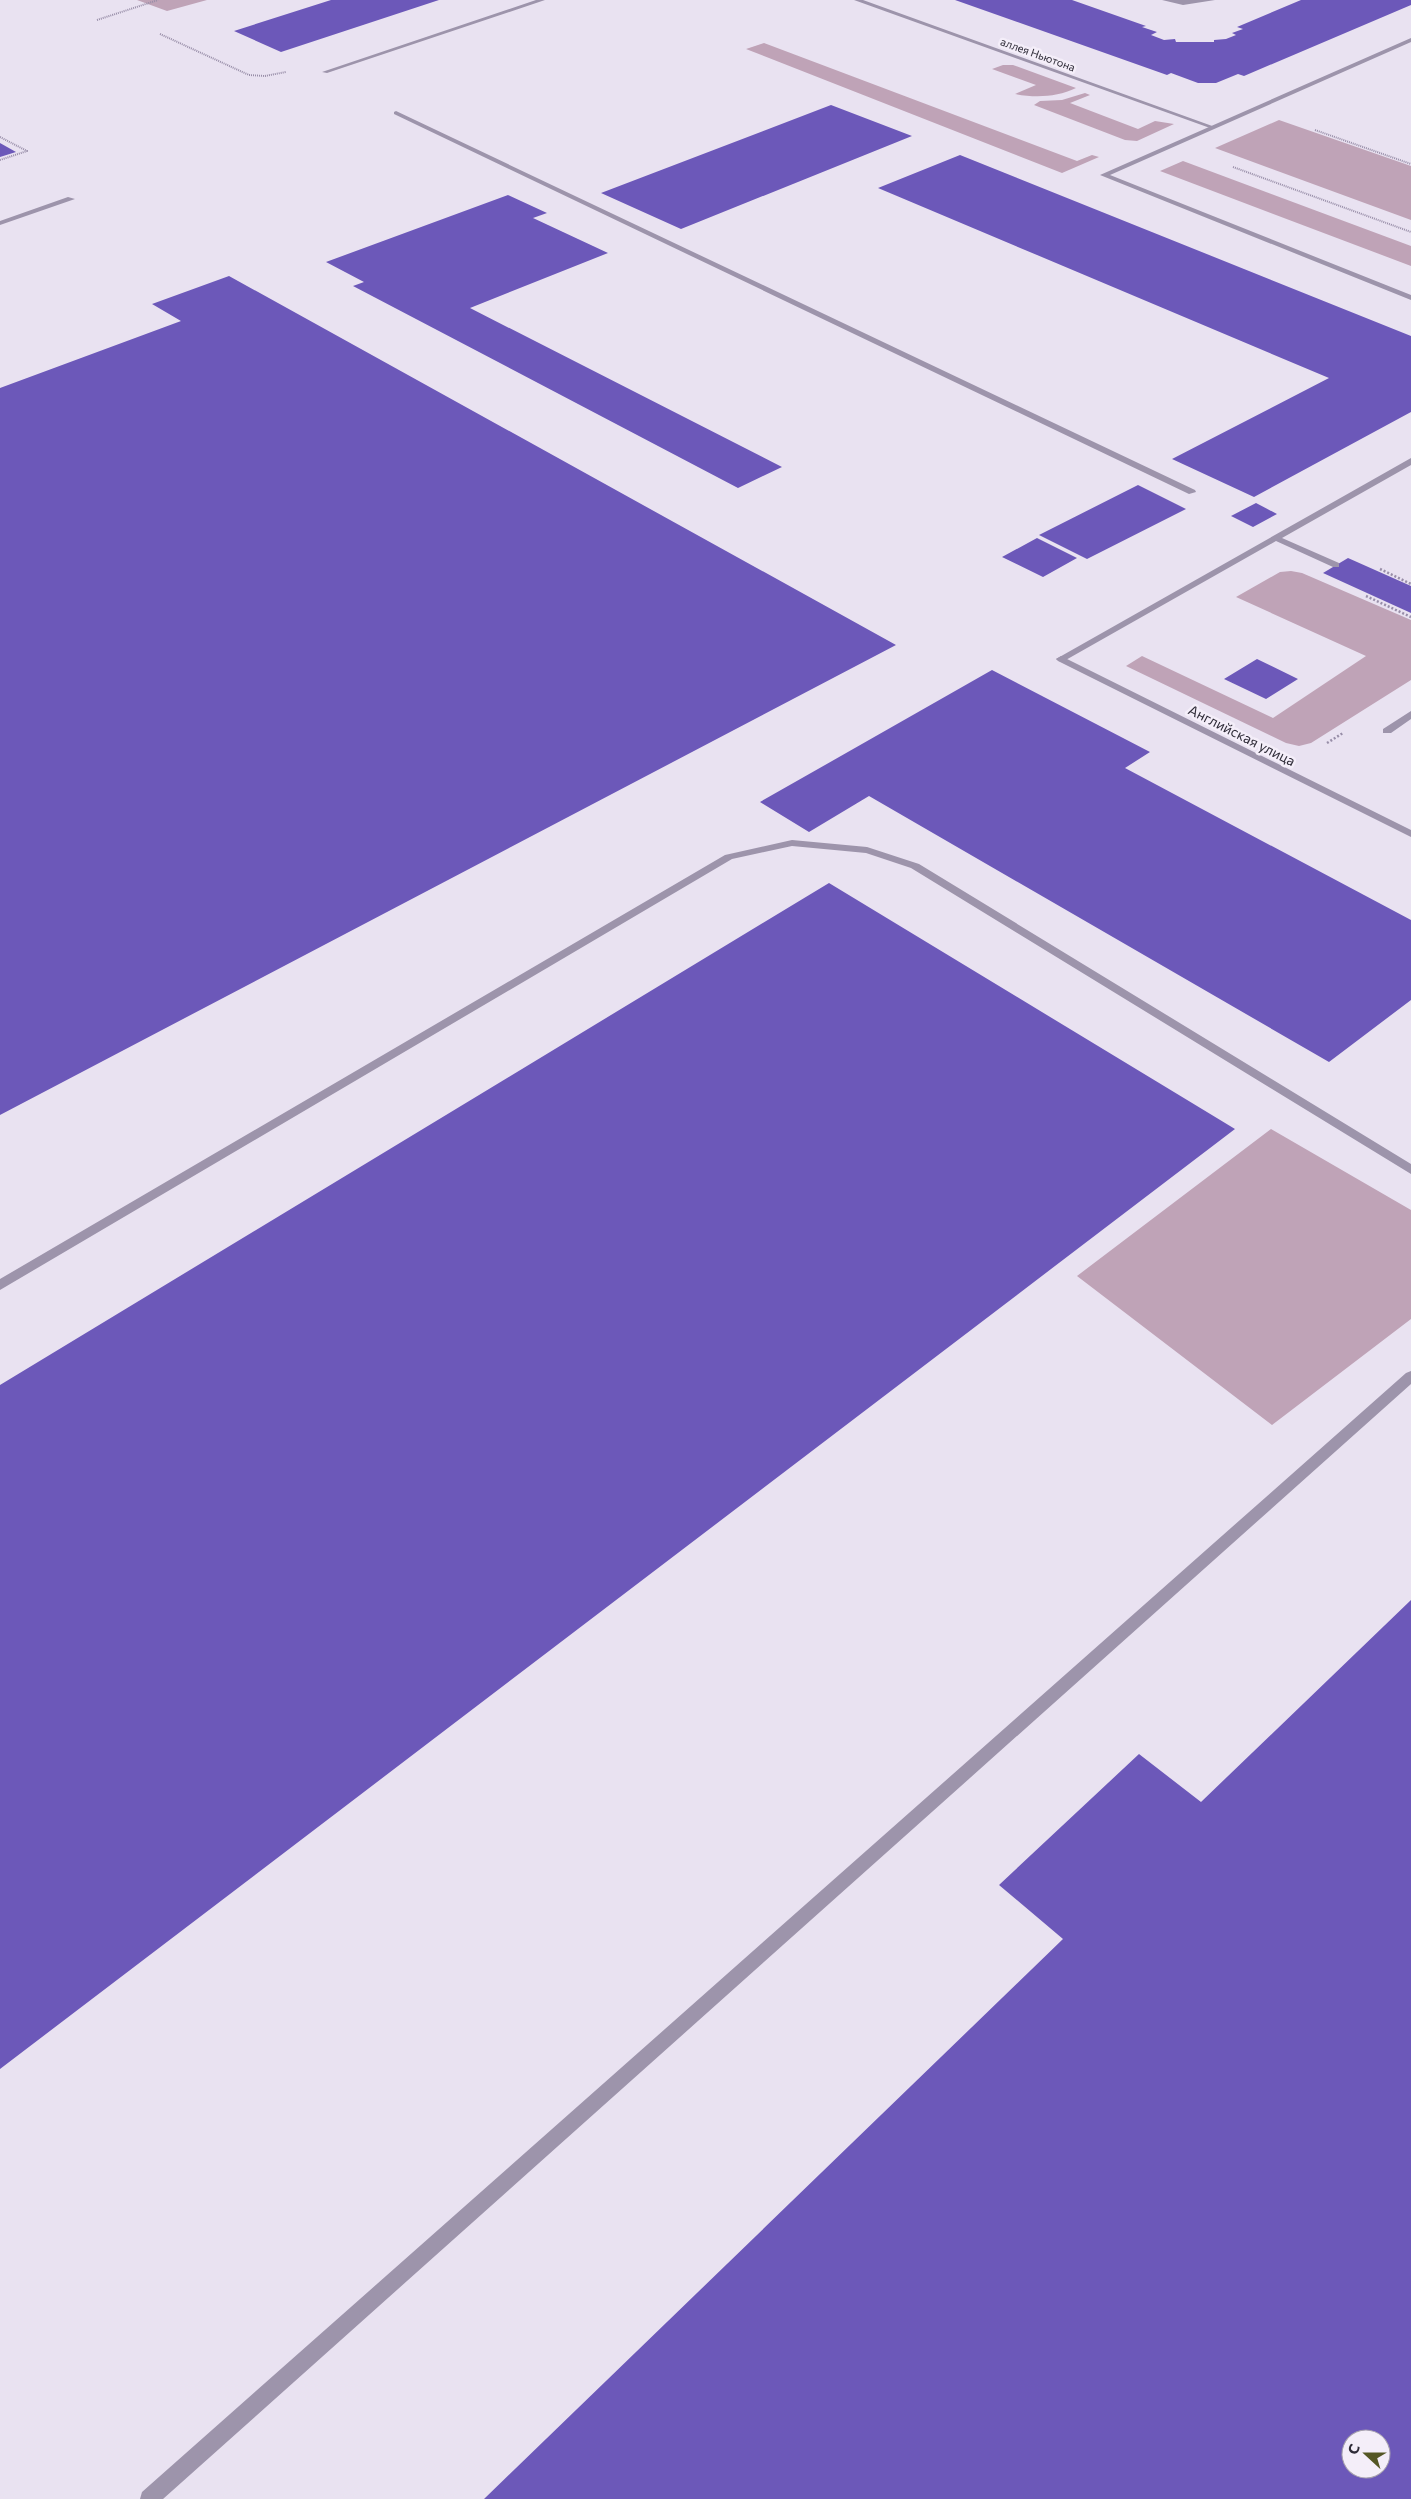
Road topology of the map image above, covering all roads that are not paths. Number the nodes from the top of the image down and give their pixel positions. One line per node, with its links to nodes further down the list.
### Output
1 (542, 0): 6 (street)
2 (857, 0): 8 (street, аллея Ньютона)
3 (1165, 0): 4 (street)
4 (1212, 0)
5 (1411, 40): 8 (street)
6 (325, 72)
7 (396, 113): 13 (street)
8 (1212, 127): 11 (street)
9 (71, 199): 10 (street)
10 (0, 223)
11 (1411, 298)
12 (1411, 461): 14 (street)
13 (1192, 492)
14 (1276, 538): 15 (street); 18 (street, Английская улица)
15 (1336, 565)
16 (1411, 714): 17 (street)
17 (1387, 730)
18 (1411, 834)
19 (1411, 1170): 20 (street)
20 (0, 1285)
21 (1411, 1376): 22 (street)
22 (148, 2499)

